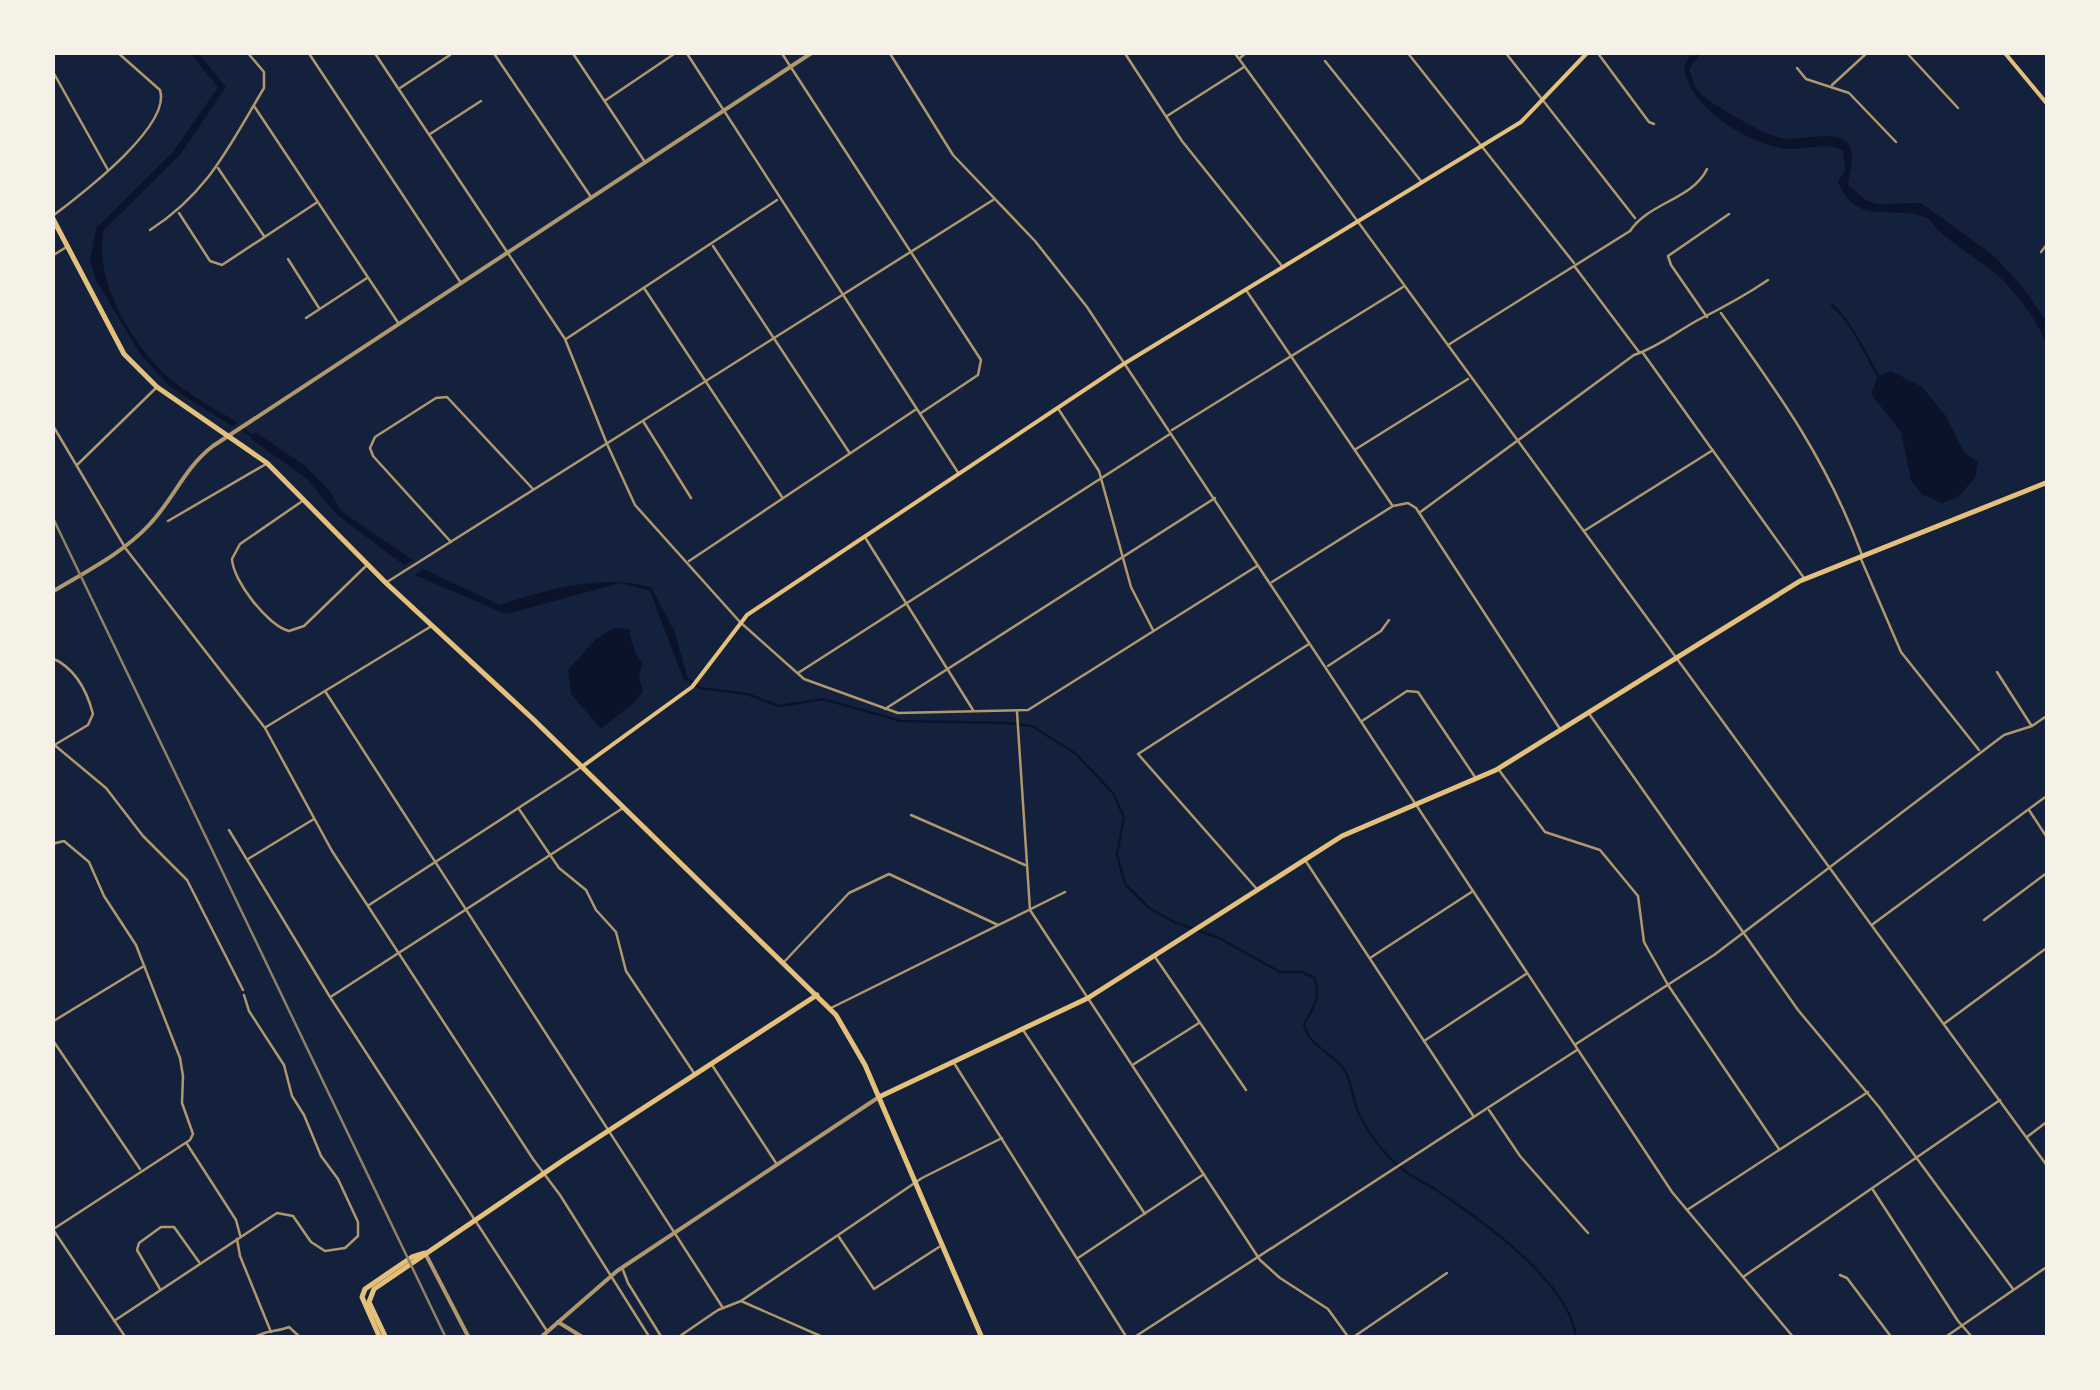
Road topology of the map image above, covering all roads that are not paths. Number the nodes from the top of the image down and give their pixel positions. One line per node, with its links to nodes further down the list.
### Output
1 (117, 52): 46 (street)
2 (248, 52): 35 (street)
3 (308, 52): 71 (street)
4 (374, 52): 30 (street)
5 (493, 52): 49 (street)
6 (676, 52): 31 (street)
7 (686, 52): 37 (street)
8 (780, 52): 26 (street)
9 (813, 52): 26 (street)
10 (888, 52): 50 (street)
11 (1124, 52): 38 (street)
12 (1234, 52): 23 (street)
13 (1247, 52): 23 (street)
14 (1407, 52): 42 (street)
15 (1504, 52): 33 (street)
16 (1597, 52): 39 (street)
17 (1868, 52): 29 (street)
18 (1906, 52): 36 (street)
19 (2004, 52): 34 (main road)
20 (573, 53): 31 (street)
21 (1588, 53): 33 (main road)
22 (450, 55): 30 (street)
23 (1238, 59): 25 (street)
24 (1325, 60): 47 (street)
25 (1244, 66): 38 (street); 56 (street)
26 (790, 67): 37 (street); 63 (street)
27 (1797, 68): 29 (street)
28 (52, 70): 46 (street)
29 (1832, 85): 41 (street)
30 (398, 89): 40 (street)
31 (605, 100): 43 (street)
32 (480, 101): 40 (street)
33 (1543, 101): 42 (main road); 55 (street)
34 (2048, 104)
35 (254, 106): 44 (street); 51 (street)
36 (1958, 108)
37 (722, 112): 43 (street); 48 (street)
38 (1166, 117): 68 (street)
39 (1654, 124)
40 (429, 135): 64 (street)
41 (1896, 142)
42 (1482, 146): 47 (main road); 67 (street)
43 (646, 163): 49 (street)
44 (217, 166): 52 (street); 58 (street)
45 (1708, 169): 55 (street)
46 (109, 171): 54 (street)
47 (1422, 182): 56 (main road)
48 (779, 198): 60 (street); 75 (street)
49 (592, 199): 64 (street)
50 (994, 199): 63 (street); 86 (street)
51 (318, 202): 58 (street); 69 (street)
52 (178, 212): 57 (street); 58 (street)
53 (1729, 214): 78 (street)
54 (52, 217): 61 (main road)
55 (1636, 219): 67 (street)
56 (1357, 222): 68 (main road); 72 (street)
57 (150, 230)
58 (264, 237)
59 (2048, 243): 62 (street)
60 (711, 244): 73 (street); 81 (street)
61 (69, 246): 65 (street); 89 (main road)
62 (2041, 252)
63 (910, 253): 75 (street); 92 (street)
64 (508, 254): 71 (street); 82 (street)
65 (52, 256)
66 (288, 259): 76 (street)
67 (1575, 265): 83 (street); 84 (street)
68 (1283, 268): 74 (main road)
69 (368, 277): 76 (street); 80 (street)
70 (1768, 280): 77 (street)
71 (462, 284): 80 (street)
72 (1404, 287): 83 (street); 85 (street)
73 (644, 288): 82 (street); 88 (street)
74 (1246, 290): 85 (street); 86 (main road)
75 (842, 296): 81 (street); 91 (street)
76 (320, 309): 79 (street)
77 (1720, 312): 78 (street); 120 (street)
78 (1707, 317): 84 (street)
79 (306, 318)
80 (400, 325): 96 (street)
81 (774, 339): 88 (street); 101 (street)
82 (565, 340): 98 (street)
83 (1447, 346): 87 (street)
84 (1641, 353): 97 (street); 100 (street)
85 (1291, 356): 95 (street); 99 (street)
86 (1126, 363): 90 (main road); 95 (street)
87 (1470, 377): 97 (street); 99 (street)
88 (706, 382): 93 (street); 109 (street)
89 (157, 387): 96 (main road); 103 (street)
90 (1058, 408): 104 (main road); 105 (street)
91 (916, 409): 92 (street); 101 (street)
92 (920, 414): 104 (street)
93 (643, 421): 98 (street); 108 (street)
94 (52, 424): 103 (street)
95 (1171, 432): 105 (street); 110 (street)
96 (234, 434): 102 (main road); 118 (street)
97 (1517, 442): 113 (street); 115 (street)
98 (606, 444): 107 (street); 121 (street)
99 (1354, 450): 112 (street)
100 (1713, 450): 115 (street); 124 (street)
101 (850, 454): 109 (street)
102 (267, 463): 111 (main road); 114 (street)
103 (76, 466): 118 (street)
104 (960, 475): 116 (main road)
105 (1102, 478): 119 (street); 128 (street)
106 (2048, 482): 120 (main road)
107 (534, 490): 117 (street); 117 (street)
108 (691, 498)
109 (782, 498): 121 (street)
110 (1215, 498): 119 (street); 123 (street)
111 (304, 500): 122 (main road); 122 (street)
112 (1393, 506): 113 (street); 126 (street)
113 (1418, 514): 149 (street)
114 (168, 522)
115 (1583, 532): 135 (street)
116 (864, 537): 128 (street); 130 (main road)
117 (451, 542): 125 (street)
118 (124, 546): 127 (street); 148 (street)
119 (1123, 557): 132 (street); 137 (street)
120 (1862, 557): 124 (main road); 151 (street)
121 (687, 562): 130 (street)
122 (367, 564): 125 (main road)
123 (1259, 565): 126 (street); 132 (street)
124 (1805, 579): 135 (main road)
125 (386, 583): 131 (main road)
126 (1271, 583): 133 (street)
127 (52, 592)
128 (906, 603): 137 (street); 139 (street)
129 (1388, 620): 136 (street)
130 (740, 622): 139 (street); 152 (main road)
131 (432, 626): 140 (street); 152 (main road)
132 (1154, 631): 142 (street)
133 (1311, 643): 136 (street); 172 (street)
134 (52, 658): 150 (street)
135 (1676, 658): 144 (main road); 170 (street)
136 (1327, 666): 146 (street)
137 (948, 670): 141 (street); 143 (street)
138 (1996, 672): 147 (street)
139 (796, 674): 141 (street)
140 (325, 691): 148 (street); 168 (street)
141 (883, 710): 143 (street)
142 (1017, 710): 143 (street); 169 (street)
143 (974, 712)
144 (1589, 714): 149 (main road); 181 (street)
145 (2048, 715): 147 (street)
146 (1361, 721): 154 (street); 156 (street)
147 (2032, 726): 151 (street)
148 (265, 728): 161 (street)
149 (1561, 731): 153 (main road)
150 (54, 744): 232 (street)
151 (1981, 752): 170 (street)
152 (582, 766): 157 (main road); 158 (street)
153 (1498, 768): 154 (main road); 189 (street)
154 (1476, 778): 156 (main road)
155 (2048, 795): 159 (street)
156 (1416, 805): 166 (main road); 173 (street)
157 (624, 808): 165 (street); 186 (main road)
158 (519, 809): 165 (street); 168 (street)
159 (2028, 809): 163 (street); 180 (street)
160 (911, 815): 169 (street)
161 (314, 819): 167 (street); 175 (street)
162 (229, 830): 167 (street)
163 (2048, 839)
164 (52, 844): 187 (street)
165 (550, 855): 176 (street); 204 (street)
166 (1304, 859): 172 (main road); 185 (street)
167 (247, 860): 191 (street)
168 (434, 864): 175 (street); 176 (street)
169 (1026, 865): 177 (street)
170 (1830, 869): 180 (street); 181 (street)
171 (2048, 872): 178 (street)
172 (1258, 889): 184 (main road)
173 (1474, 891): 185 (street); 188 (street)
174 (1065, 892): 177 (street)
175 (368, 906): 183 (street)
176 (464, 910): 183 (street); 212 (street)
177 (1030, 910): 179 (street); 192 (street)
178 (1984, 920)
179 (998, 925): 186 (street); 193 (street)
180 (1872, 925): 196 (street)
181 (1744, 932): 189 (street); 206 (street)
182 (2048, 947): 196 (street)
183 (398, 953): 191 (street); 221 (street)
184 (1154, 956): 192 (main road); 195 (street)
185 (1369, 958): 199 (street)
186 (782, 964): 190 (main road)
187 (145, 966): 194 (street); 215 (street)
188 (1527, 972): 199 (street); 200 (street)
189 (1668, 984): 200 (street); 216 (street)
190 (817, 995): 193 (main road); 202 (main road)
191 (330, 997): 227 (street)
192 (1088, 998): 197 (main road); 203 (street)
193 (830, 1008): 207 (main road)
194 (52, 1022)
195 (1199, 1022): 203 (street); 205 (street)
196 (1944, 1024): 208 (street)
197 (1023, 1029): 201 (main road); 226 (street)
198 (52, 1040): 220 (street)
199 (1423, 1042): 210 (street)
200 (1576, 1047): 209 (street); 225 (street)
201 (954, 1061): 207 (main road); 213 (street)
202 (711, 1064): 204 (main road); 218 (street)
203 (1133, 1065): 222 (street)
204 (695, 1074): 212 (main road)
205 (1246, 1090)
206 (1868, 1092): 216 (street); 217 (street)
207 (879, 1097): 218 (street); 223 (main road)
208 (2000, 1100): 214 (street); 217 (street)
209 (1488, 1108): 210 (street); 230 (street)
210 (1474, 1118): 235 (street)
211 (2048, 1121): 214 (street)
212 (609, 1130): 221 (main road); 229 (street)
213 (1002, 1138): 223 (street); 236 (street)
214 (2026, 1138): 219 (street)
215 (186, 1142): 220 (street); 232 (street)
216 (1780, 1149): 225 (street)
217 (1916, 1158): 224 (street); 245 (street)
218 (777, 1164): 229 (street)
219 (2048, 1167)
220 (141, 1170): 228 (street)
221 (544, 1173): 227 (main road); 242 (street)
222 (1204, 1174): 226 (street); 235 (street)
223 (916, 1182): 231 (street); 233 (main road)
224 (1872, 1189): 243 (street); 250 (street)
225 (1686, 1210): 243 (street)
226 (1144, 1214): 236 (street)
227 (474, 1220): 234 (main road); 251 (street)
228 (53, 1230): 248 (street)
229 (675, 1233): 239 (street); 247 (street)
230 (1588, 1233)
231 (838, 1236): 233 (street); 246 (street)
232 (239, 1237): 237 (street); 252 (street)
233 (942, 1245): 264 (main road)
234 (424, 1253): 256 (main road); 257 (street)
235 (1258, 1257): 265 (street); 266 (street)
236 (1077, 1258): 265 (street)
237 (200, 1263): 244 (street); 244 (street)
238 (2048, 1266): 245 (street)
239 (622, 1268): 242 (street); 261 (street)
240 (1447, 1273): 266 (street)
241 (1840, 1274): 268 (street)
242 (612, 1275): 249 (street); 260 (street)
243 (1742, 1278): 267 (street)
244 (160, 1289): 248 (street)
245 (2013, 1289): 250 (street)
246 (741, 1301): 247 (street); 263 (street)
247 (723, 1308): 262 (street)
248 (114, 1321): 253 (street)
249 (558, 1322): 251 (street); 259 (street)
250 (1960, 1325): 269 (street); 270 (street)
251 (547, 1331): 258 (street)
252 (270, 1332): 254 (street); 255 (street)
253 (126, 1338)
254 (254, 1338)
255 (301, 1338)
256 (383, 1338)
257 (469, 1338)
258 (540, 1338)
259 (584, 1338)
260 (650, 1338)
261 (662, 1338)
262 (676, 1338)
263 (825, 1338)
264 (982, 1338)
265 (1130, 1338)
266 (1350, 1338)
267 (1794, 1338)
268 (1892, 1338)
269 (1944, 1338)
270 (1973, 1338)

